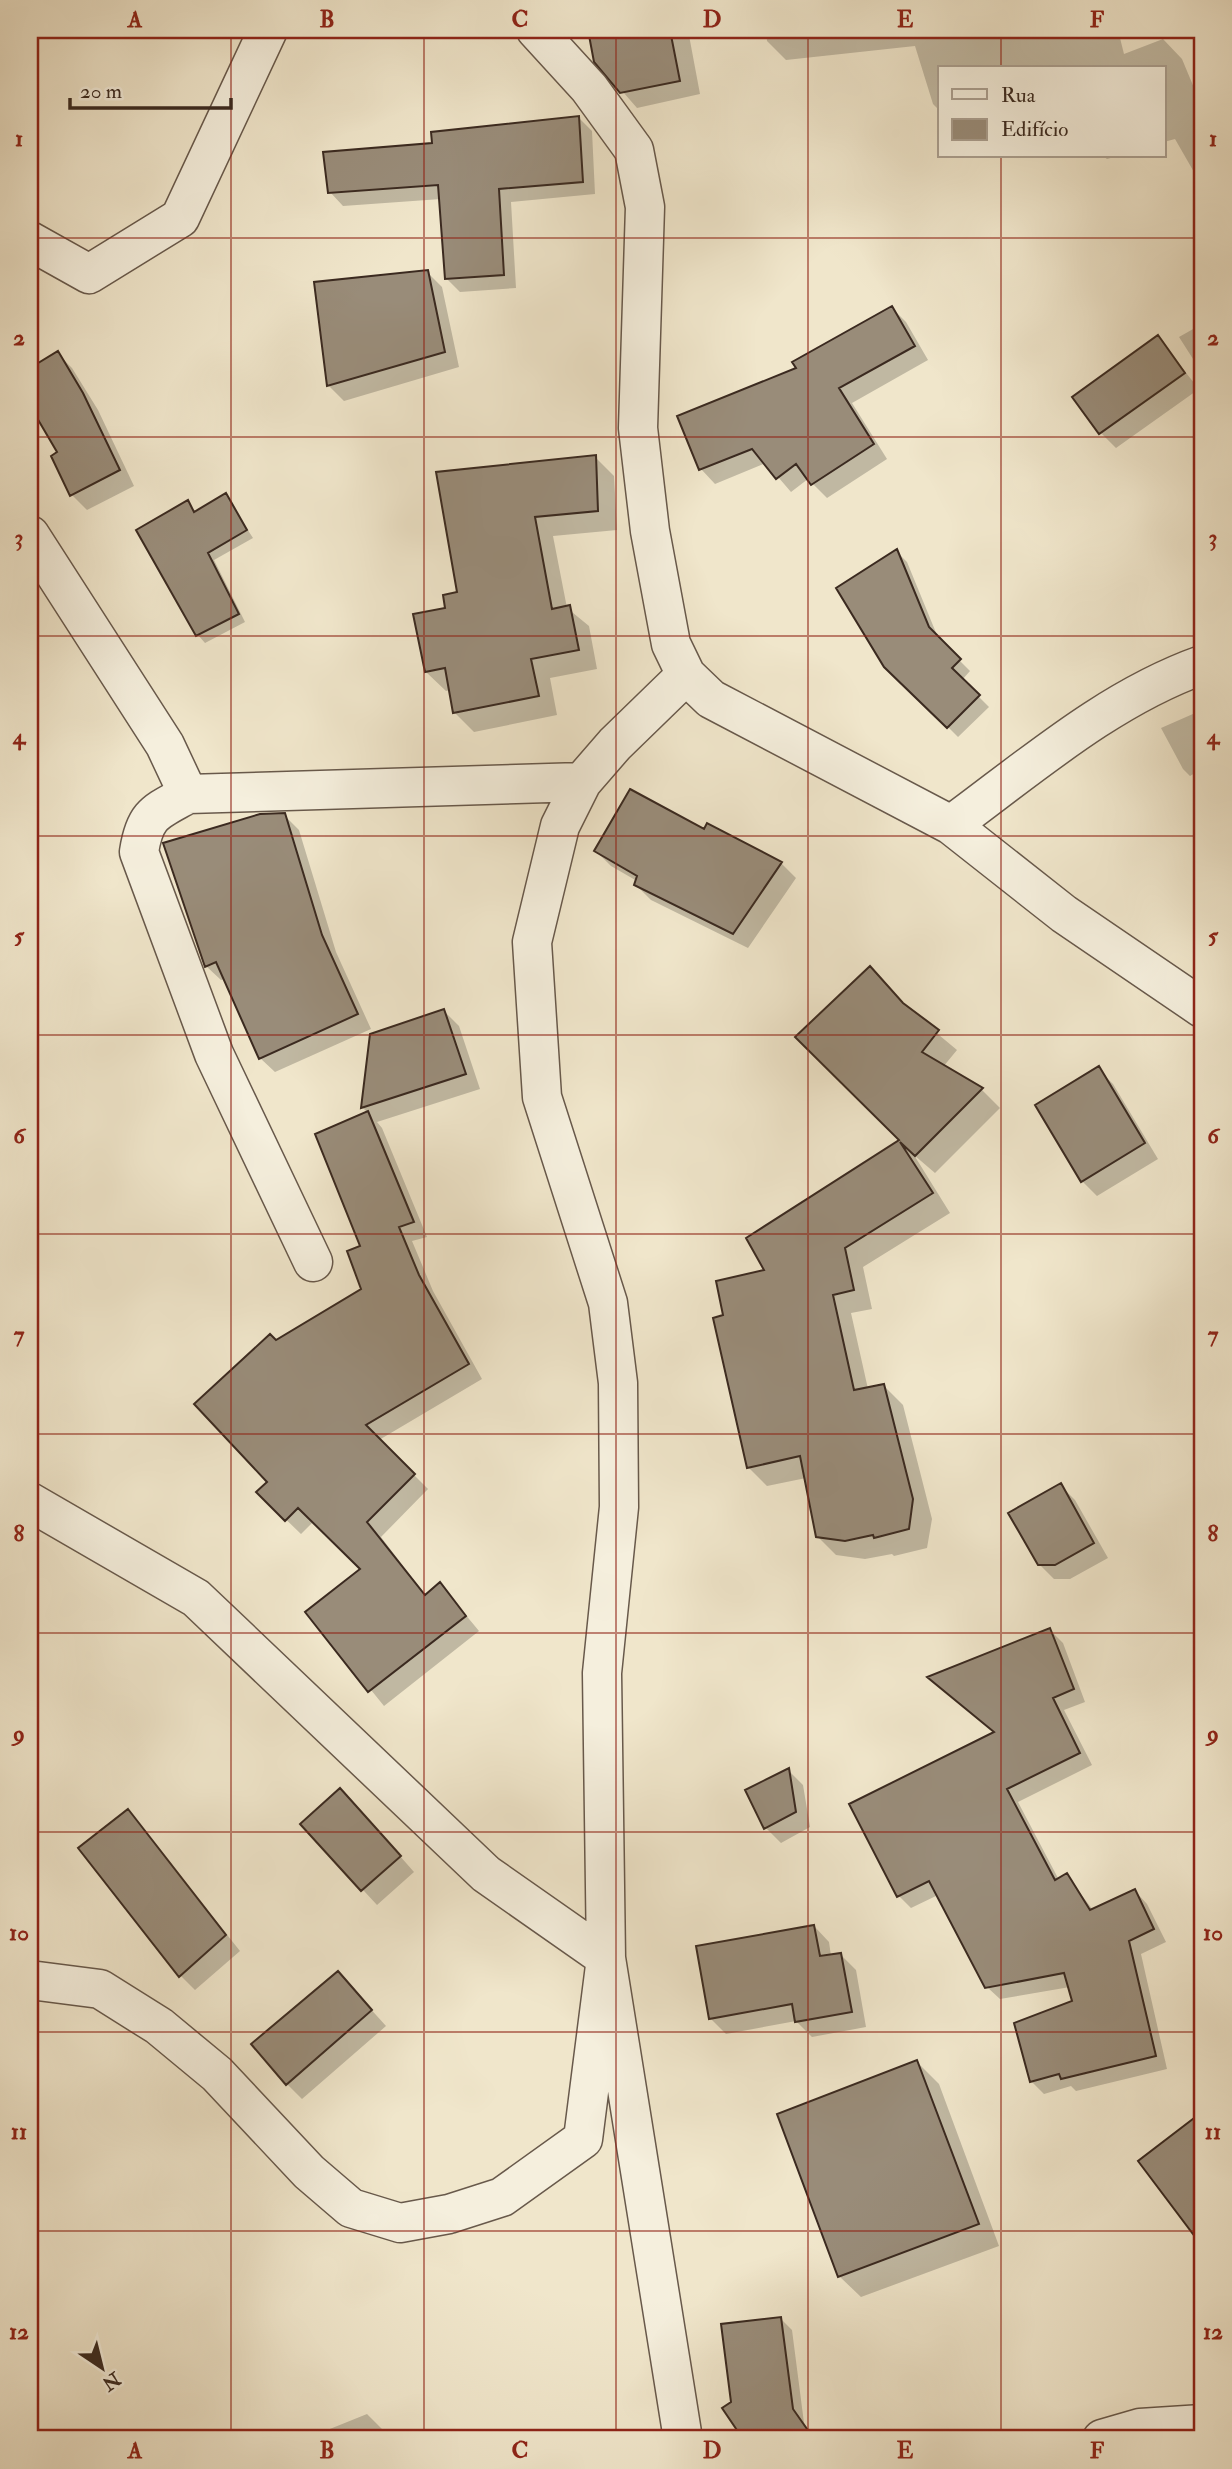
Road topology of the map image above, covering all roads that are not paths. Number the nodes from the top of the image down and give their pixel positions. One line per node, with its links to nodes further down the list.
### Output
1 (268, 30): 3 (street)
2 (536, 30): 6 (street)
3 (30, 241)
4 (30, 536): 8 (street)
5 (1202, 666): 9 (street)
6 (686, 676): 7 (street); 9 (street)
7 (582, 782): 8 (street); 13 (street)
8 (188, 794): 11 (street)
9 (951, 825): 10 (street)
10 (1202, 1008)
11 (313, 1262)
12 (30, 1502): 13 (street)
13 (606, 1958): 14 (street); 16 (street)
14 (30, 1980)
15 (1202, 2424): 17 (street)
16 (683, 2439)
17 (1102, 2439)

